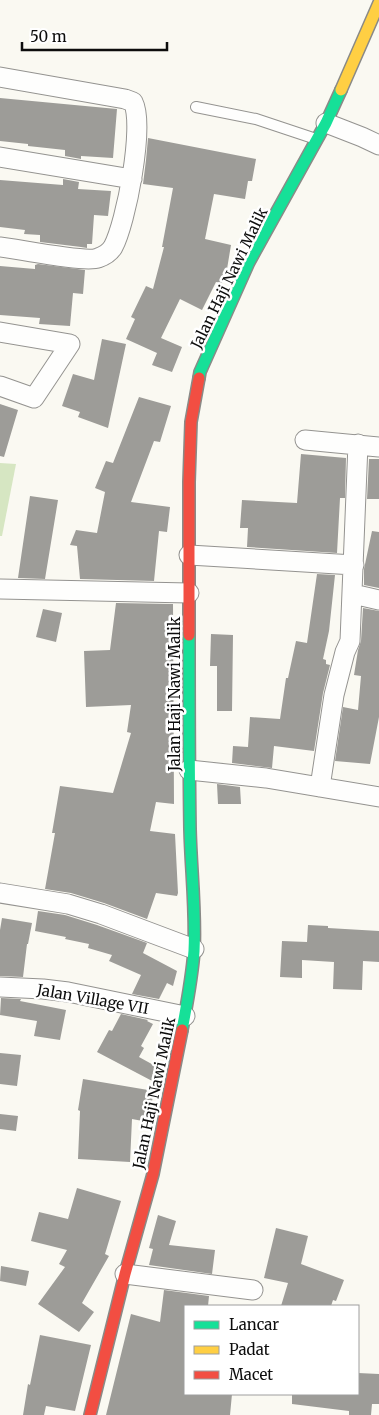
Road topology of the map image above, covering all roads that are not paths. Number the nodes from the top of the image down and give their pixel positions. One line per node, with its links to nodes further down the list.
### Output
1 (379, 3): 4 (main road, Jalan Haji Nawi Malik)
2 (0, 77): 7 (street)
3 (196, 107): 4 (lane)
4 (322, 131): 5 (street); 14 (main road, Jalan Haji Nawi Malik)
5 (379, 145)
6 (0, 157): 7 (street)
7 (132, 178): 8 (street)
8 (0, 247)
9 (0, 332): 10 (street)
10 (0, 386)
11 (305, 440): 12 (street)
12 (358, 444): 13 (street); 15 (street)
13 (379, 447)
14 (189, 555): 15 (street); 17 (main road, Jalan Haji Nawi Malik)
15 (354, 565): 18 (street)
16 (0, 589): 17 (street)
17 (189, 593): 20 (main road, Jalan Haji Nawi Malik)
18 (353, 594): 19 (street); 21 (street)
19 (379, 600)
20 (189, 770): 21 (street); 24 (main road, Jalan Haji Nawi Malik)
21 (320, 787): 22 (street)
22 (379, 797)
23 (0, 893): 24 (street)
24 (194, 949): 26 (main road, Jalan Haji Nawi Malik)
25 (0, 987): 26 (street, Jalan Village VII)
26 (185, 1016): 27 (main road, Jalan Haji Nawi Malik)
27 (125, 1274): 28 (street); 29 (main road, Jalan Haji Nawi Malik)
28 (253, 1290)
29 (90, 1415)

